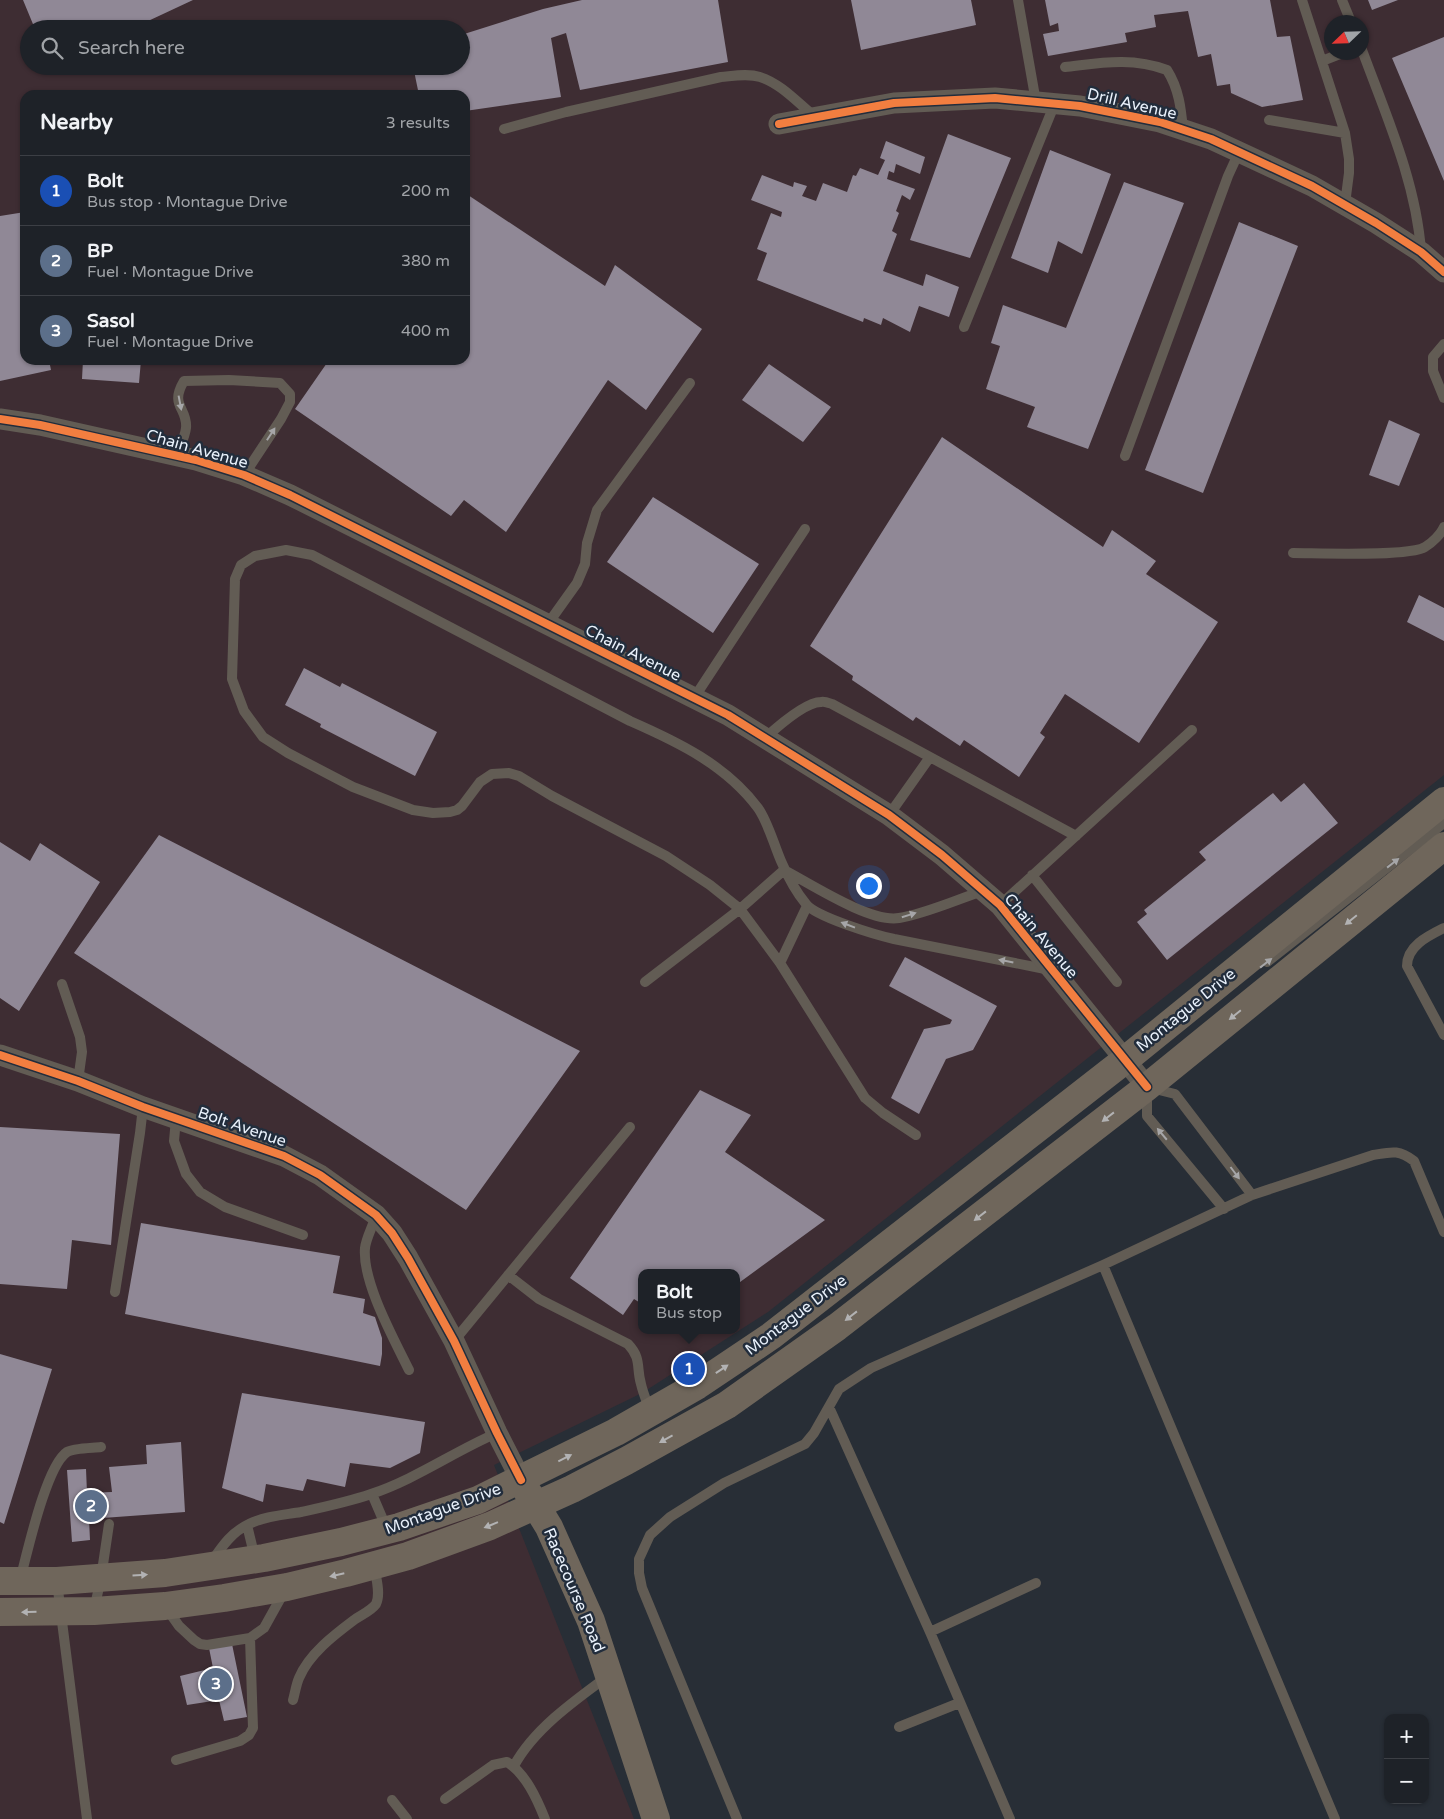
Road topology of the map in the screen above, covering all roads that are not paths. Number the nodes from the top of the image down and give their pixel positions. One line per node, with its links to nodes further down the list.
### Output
1 (1018, 0): 8 (lane)
2 (1302, 0): 6 (lane)
3 (1342, 0): 4 (lane)
4 (1348, 15)
5 (1366, 60): 17 (lane)
6 (1322, 61): 14 (lane)
7 (1065, 67): 13 (lane)
8 (1046, 102): 9 (street, Drill Avenue); 13 (street, Drill Avenue); 19 (lane)
9 (815, 117): 11 (street, Drill Avenue); 12 (lane)
10 (1269, 120): 14 (lane)
11 (779, 124)
12 (504, 129)
13 (1183, 130): 15 (street, Drill Avenue)
14 (1345, 134): 16 (lane)
15 (1239, 152): 16 (street, Drill Avenue); 25 (lane)
16 (1345, 204): 17 (street, Drill Avenue)
17 (1421, 252): 18 (street, Drill Avenue)
18 (1444, 272)
19 (964, 327)
20 (1444, 344): 22 (lane)
21 (690, 383): 30 (lane)
22 (1444, 398)
23 (0, 418): 24 (street, Chain Avenue)
24 (177, 455): 26 (street, Chain Avenue); 26 (lane, one-way to 24)
25 (1125, 456)
26 (244, 475): 30 (street, Chain Avenue)
27 (1444, 527): 29 (lane)
28 (805, 529): 31 (lane)
29 (1293, 553)
30 (546, 625): 31 (street, Chain Avenue)
31 (694, 698): 33 (street, Chain Avenue)
32 (1192, 730): 38 (lane)
33 (764, 738): 34 (lane); 36 (street, Chain Avenue)
34 (930, 757): 36 (lane); 38 (lane)
35 (1444, 801): 56 (main road, Montague Drive)
36 (889, 815): 42 (street, Chain Avenue)
37 (1444, 823): 48 (lane, one-way to 37)
38 (1076, 836): 41 (lane)
39 (1444, 846): 58 (main road, Montague Drive, one-way to 58)
40 (784, 870): 42 (lane, one-way to 42); 44 (lane); 45 (lane); 45 (lane)
41 (1032, 875): 43 (lane); 51 (lane)
42 (983, 891): 43 (street, Chain Avenue)
43 (1000, 905): 49 (street, Chain Avenue)
44 (807, 906): 47 (lane); 49 (lane, one-way to 44)
45 (740, 910): 47 (lane); 50 (lane)
46 (1444, 928): 53 (lane)
47 (780, 964): 62 (lane)
48 (1259, 968)
49 (1054, 971): 56 (street, Chain Avenue)
50 (645, 982)
51 (1117, 982)
52 (62, 984): 57 (lane)
53 (1444, 1035)
54 (1167, 1041): 56 (lane)
55 (0, 1055): 57 (street, Bolt Avenue)
56 (1125, 1060): 58 (street, Chain Avenue); 72 (main road, Montague Drive)
57 (78, 1081): 59 (street, Bolt Avenue)
58 (1147, 1087): 63 (lane, one-way to 63); 64 (lane, one-way to 58); 81 (main road, Montague Drive, one-way to 81)
59 (143, 1107): 60 (street, Bolt Avenue); 70 (lane)
60 (176, 1119): 65 (street, Bolt Avenue); 67 (lane)
61 (630, 1127): 69 (lane)
62 (916, 1135)
63 (1252, 1195): 64 (lane); 66 (lane)
64 (1224, 1209): 68 (lane)
65 (376, 1216): 73 (street, Bolt Avenue); 74 (lane)
66 (1444, 1232)
67 (303, 1235)
68 (1103, 1265): 75 (lane); 115 (lane)
69 (508, 1275): 73 (lane); 76 (lane)
70 (115, 1292)
71 (816, 1314): 72 (lane)
72 (771, 1336): 76 (main road, Montague Drive, one-way to 72)
73 (454, 1341): 77 (street, Bolt Avenue)
74 (409, 1370)
75 (830, 1407): 97 (lane); 113 (lane)
76 (651, 1412): 79 (main road, Montague Drive, one-way to 76)
77 (496, 1433): 79 (street, Bolt Avenue); 80 (lane)
78 (101, 1447): 89 (lane)
79 (521, 1480): 81 (main road, Racecourse Road); 84 (main road, Montague Drive)
80 (372, 1494): 83 (lane); 84 (lane)
81 (536, 1506): 86 (main road, Montague Drive, one-way to 86); 99 (main road, Racecourse Road)
82 (109, 1524): 88 (lane)
83 (247, 1525): 85 (lane); 87 (lane)
84 (387, 1530): 85 (main road, Montague Drive)
85 (256, 1559): 87 (main road, Montague Drive)
86 (374, 1565): 92 (main road, Montague Drive, one-way to 92); 100 (lane)
87 (208, 1567): 88 (main road, Montague Drive, one-way to 87)
88 (101, 1578): 90 (main road, Montague Drive); 95 (lane)
89 (10, 1581): 90 (main road, Montague Drive)
90 (57, 1581): 94 (lane)
91 (1036, 1583): 97 (lane)
92 (287, 1586): 93 (main road, Montague Drive); 98 (lane)
93 (165, 1606): 95 (main road, Montague Drive); 98 (lane)
94 (60, 1611): 95 (main road, Montague Drive); 96 (main road, Montague Drive, one-way to 96); 108 (lane)
95 (94, 1611)
96 (0, 1612)
97 (930, 1632): 101 (lane)
98 (250, 1638): 104 (lane)
99 (609, 1675): 103 (main road, Racecourse Road); 105 (lane)
100 (293, 1700)
101 (959, 1703): 102 (lane); 114 (lane)
102 (899, 1726)
103 (628, 1732): 111 (main road, Racecourse Road); 112 (main road, Racecourse Road)
104 (176, 1760)
105 (514, 1766): 106 (lane); 110 (lane)
106 (445, 1799)
107 (392, 1800): 109 (lane)
108 (87, 1819)
109 (407, 1819)
110 (545, 1819)
111 (656, 1819)
112 (664, 1819)
113 (737, 1819)
114 (1010, 1819)
115 (1335, 1819)

